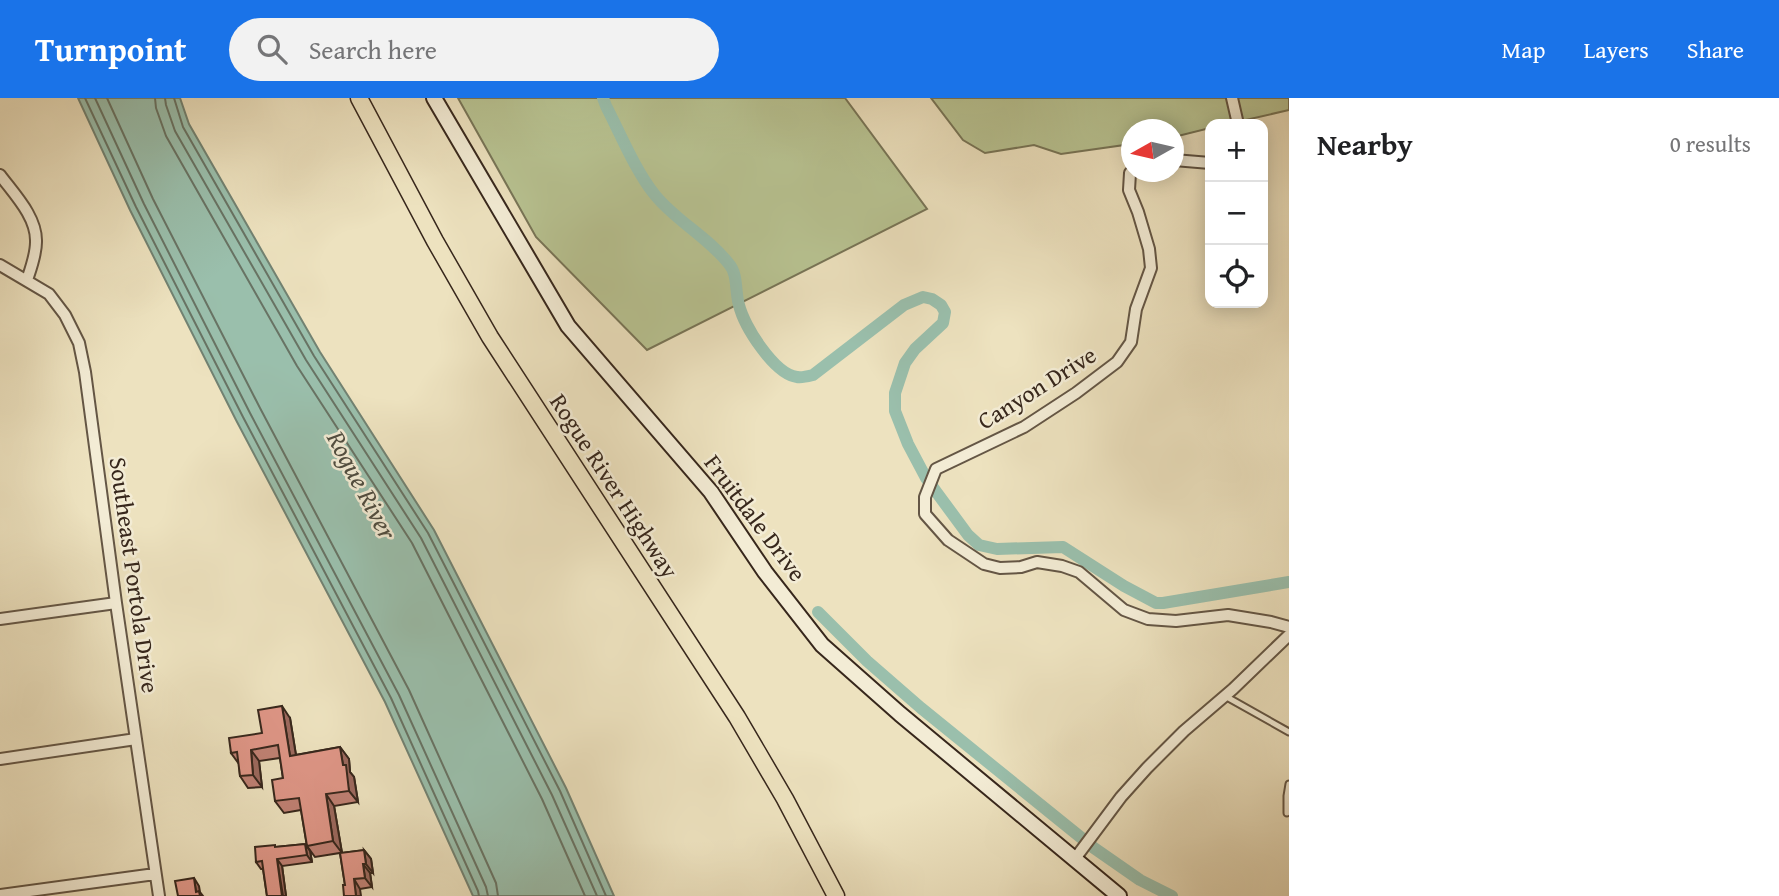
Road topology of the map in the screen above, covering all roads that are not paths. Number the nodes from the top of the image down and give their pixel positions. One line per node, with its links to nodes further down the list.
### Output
1 (359, 98): 25 (main road, Rogue River Highway)
2 (434, 98): 21 (street, Fruitdale Drive)
3 (1232, 98): 4 (street)
4 (1237, 119)
5 (1184, 161): 6 (street)
6 (1205, 163)
7 (0, 175): 10 (street)
8 (1129, 182): 13 (street, Canyon Drive)
9 (0, 265): 10 (street, Southeast Portola Drive)
10 (27, 280): 11 (street, Southeast Portola Drive)
11 (116, 603): 12 (street); 17 (street, Southeast Portola Drive)
12 (0, 619)
13 (1289, 627)
14 (1289, 635): 15 (street)
15 (1225, 696): 16 (lane); 21 (street)
16 (1289, 732)
17 (136, 739): 18 (street); 22 (street, Southeast Portola Drive)
18 (0, 759)
19 (1289, 784): 20 (lane)
20 (1287, 813)
21 (1074, 860): 26 (street, Fruitdale Drive)
22 (155, 874): 23 (street); 24 (street, Southeast Portola Drive)
23 (0, 895)
24 (159, 896)
25 (836, 896)
26 (1119, 896)

